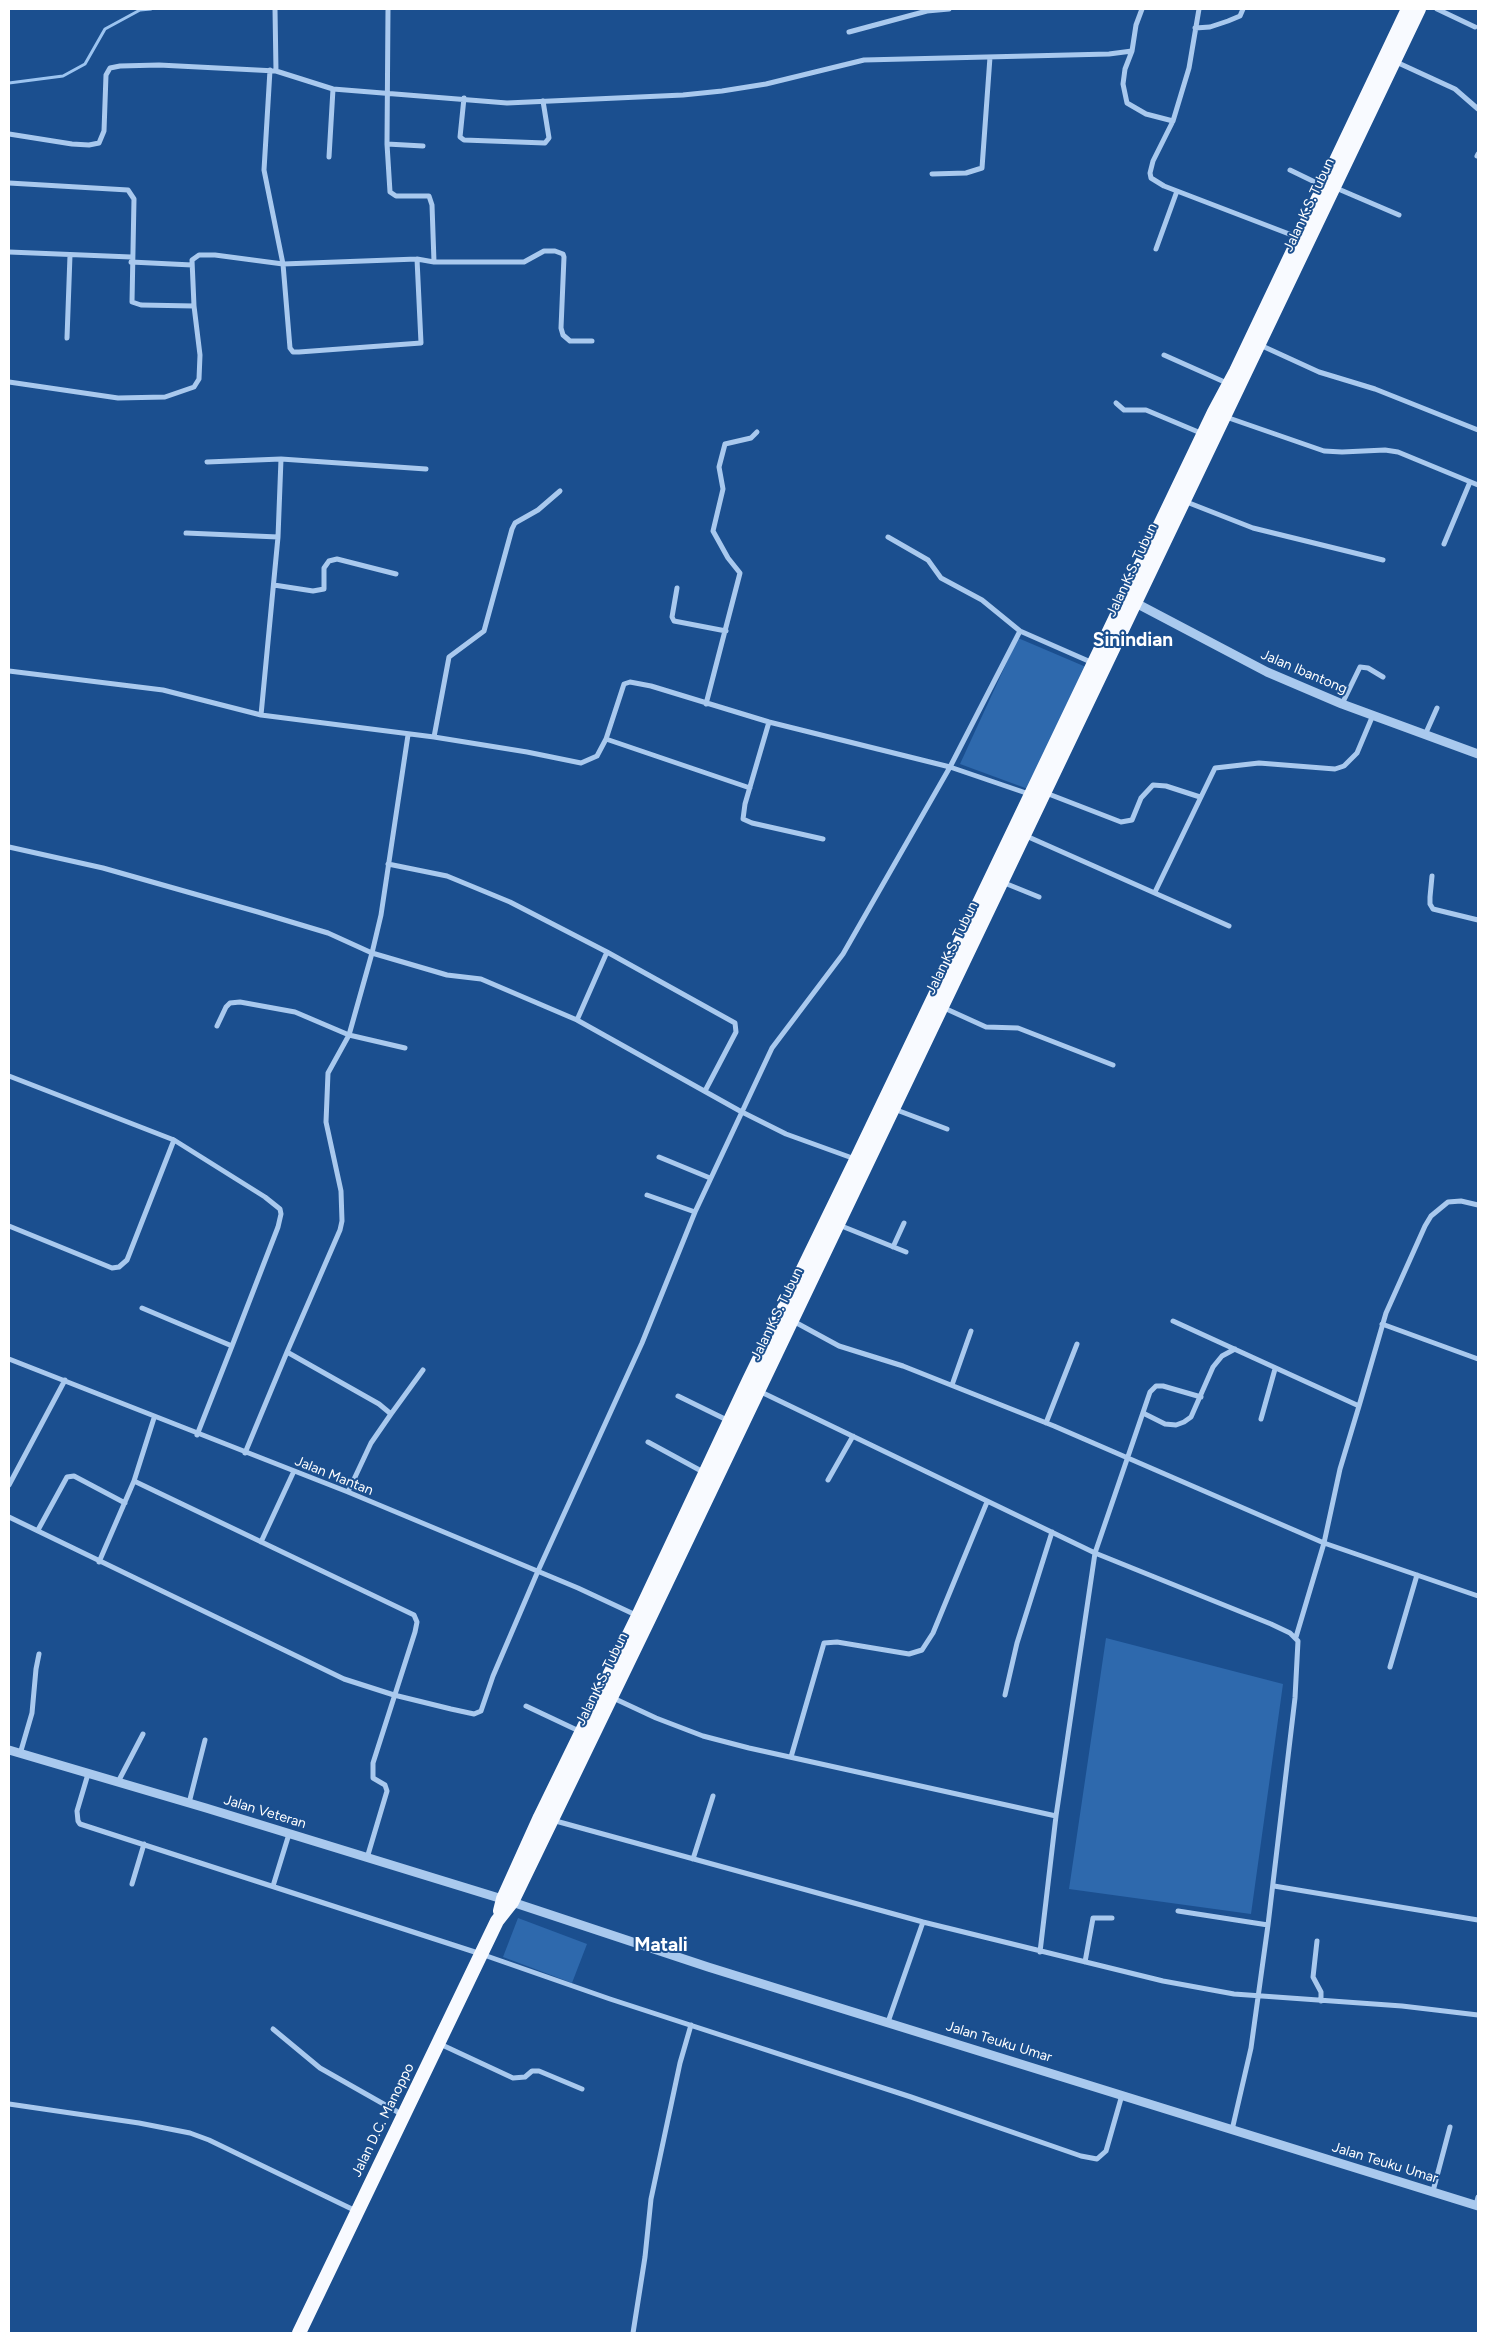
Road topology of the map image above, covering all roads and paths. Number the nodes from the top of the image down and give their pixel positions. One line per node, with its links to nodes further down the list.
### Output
1 (275, 9): 17 (street)
2 (388, 9): 19 (street)
3 (949, 9): 10 (street)
4 (1142, 9): 14 (street)
5 (1199, 9): 12 (street)
6 (1243, 9): 12 (street)
7 (1408, 9): 16 (highway, Jalan K.S. Tubun)
8 (1419, 9): 16 (highway, Jalan K.S. Tubun)
9 (1437, 9): 11 (street)
10 (926, 10): 13 (street)
11 (1476, 27)
12 (1195, 28): 23 (street)
13 (849, 32)
14 (1132, 51): 15 (street); 23 (street)
15 (990, 57): 21 (street); 29 (street)
16 (1390, 59): 22 (street); 31 (highway, Jalan K.S. Tubun)
17 (273, 71): 18 (street); 24 (street); 41 (street)
18 (333, 89): 19 (street); 27 (street)
19 (387, 93): 20 (street); 25 (street)
20 (464, 98): 21 (street); 21 (street)
21 (543, 101)
22 (1478, 109)
23 (1172, 121): 32 (street)
24 (9, 134)
25 (387, 144): 26 (street); 40 (street)
26 (423, 146)
27 (329, 157)
28 (1290, 170): 31 (street)
29 (932, 174)
30 (9, 183): 39 (street)
31 (1329, 187): 33 (street); 34 (highway, Jalan K.S. Tubun)
32 (1177, 191): 34 (street); 35 (street)
33 (1400, 215)
34 (1304, 240): 46 (highway, Jalan K.S. Tubun); 49 (highway, Jalan K.S. Tubun)
35 (1156, 249)
36 (9, 252): 37 (street)
37 (70, 255): 39 (street); 44 (street)
38 (417, 259): 40 (street); 41 (street); 41 (street)
39 (131, 260): 42 (street); 43 (street)
40 (434, 262): 45 (street)
41 (283, 264): 42 (street)
42 (192, 265): 43 (street)
43 (194, 306): 48 (street)
44 (67, 338)
45 (592, 341)
46 (1260, 344): 51 (highway, Jalan K.S. Tubun); 52 (street)
47 (1164, 355): 49 (street)
48 (9, 382)
49 (1229, 384): 51 (highway, Jalan K.S. Tubun)
50 (1116, 403): 54 (street)
51 (1219, 414): 54 (highway, Jalan K.S. Tubun); 59 (street)
52 (1478, 430)
53 (757, 432): 72 (street)
54 (1207, 436): 55 (highway, Jalan K.S. Tubun)
55 (1199, 456): 62 (highway, Jalan K.S. Tubun); 71 (highway, Jalan K.S. Tubun)
56 (281, 459): 57 (street); 58 (street); 64 (street)
57 (207, 462)
58 (426, 469)
59 (1470, 482): 60 (street); 66 (street)
60 (1478, 485)
61 (560, 491): 85 (street)
62 (1184, 500): 67 (street); 71 (highway, Jalan K.S. Tubun)
63 (186, 533): 64 (street)
64 (278, 537): 69 (street)
65 (888, 537): 73 (street)
66 (1444, 544)
67 (1383, 560)
68 (396, 574): 69 (street)
69 (274, 585): 80 (street)
70 (677, 588): 72 (street)
71 (1131, 600): 74 (highway, Jalan K.S. Tubun); 78 (street, Jalan Ibantong); 90 (highway, Jalan K.S. Tubun)
72 (726, 631): 77 (street)
73 (1020, 631): 74 (street); 88 (street)
74 (1094, 663): 90 (highway, Jalan K.S. Tubun)
75 (9, 671): 80 (street)
76 (1383, 677): 78 (street)
77 (706, 704): 82 (street); 86 (street)
78 (1342, 704): 81 (street, Jalan Ibantong)
79 (1437, 708): 83 (street)
80 (262, 715): 84 (street)
81 (1373, 715): 83 (street, Jalan Ibantong); 91 (street)
82 (769, 722): 88 (street); 89 (street)
83 (1425, 734): 87 (street, Jalan Ibantong)
84 (408, 735): 85 (street); 95 (street)
85 (434, 737): 86 (street)
86 (606, 739): 89 (street)
87 (1478, 754)
88 (950, 767): 90 (street); 113 (street)
89 (750, 788): 93 (street)
90 (1039, 795): 91 (street); 92 (highway, Jalan K.S. Tubun); 117 (highway, Jalan K.S. Tubun)
91 (1200, 797): 98 (street)
92 (1024, 835): 97 (highway, Jalan K.S. Tubun); 98 (street)
93 (823, 839)
94 (9, 847): 103 (street)
95 (388, 864): 102 (street); 103 (street)
96 (1432, 876): 100 (street)
97 (1002, 882): 99 (street); 104 (highway, Jalan K.S. Tubun)
98 (1155, 892): 101 (street)
99 (1038, 897)
100 (1478, 920)
101 (1229, 926)
102 (607, 952): 105 (street); 111 (street)
103 (372, 953): 105 (street); 107 (street)
104 (942, 1007): 109 (street); 112 (highway, Jalan K.S. Tubun)
105 (576, 1020): 111 (street)
106 (217, 1026): 107 (street)
107 (349, 1035): 108 (street); 135 (street)
108 (405, 1048)
109 (1113, 1065)
110 (9, 1076): 115 (street)
111 (705, 1091): 113 (street)
112 (894, 1109): 114 (street); 117 (highway, Jalan K.S. Tubun)
113 (740, 1111): 117 (street); 118 (street)
114 (947, 1130)
115 (174, 1140): 124 (street); 133 (street)
116 (659, 1157): 118 (street)
117 (862, 1162): 123 (highway, Jalan K.S. Tubun); 150 (highway, Jalan K.S. Tubun)
118 (710, 1178): 121 (street)
119 (647, 1195): 121 (street)
120 (1478, 1205): 130 (street)
121 (695, 1212): 172 (street)
122 (904, 1223): 125 (street)
123 (838, 1225): 125 (street); 129 (highway, Jalan K.S. Tubun)
124 (9, 1226)
125 (893, 1247): 126 (street)
126 (906, 1252)
127 (142, 1308): 133 (street)
128 (1173, 1320): 134 (street)
129 (792, 1321): 141 (street); 142 (highway, Jalan K.S. Tubun)
130 (1382, 1324): 136 (street); 145 (street)
131 (971, 1331): 141 (street)
132 (1077, 1344): 151 (street)
133 (232, 1346): 152 (street)
134 (1234, 1349): 138 (street); 144 (street)
135 (287, 1352): 147 (street); 155 (street)
136 (1478, 1359)
137 (9, 1360): 140 (street, Jalan Mantan)
138 (1275, 1369): 145 (street); 149 (street)
139 (423, 1370): 147 (street)
140 (65, 1380): 148 (street, Jalan Mantan); 161 (street)
141 (952, 1385): 151 (street)
142 (759, 1391): 153 (street); 175 (highway, Jalan K.S. Tubun)
143 (678, 1396): 150 (street)
144 (1201, 1397): 146 (street); 146 (street)
145 (1359, 1406): 169 (street)
146 (1142, 1413): 156 (street)
147 (391, 1414): 162 (street)
148 (154, 1418): 152 (street, Jalan Mantan); 160 (street)
149 (1261, 1418)
150 (730, 1421): 158 (highway, Jalan K.S. Tubun)
151 (1046, 1423): 156 (street)
152 (197, 1435): 155 (street, Jalan Mantan)
153 (853, 1436): 159 (street); 163 (street)
154 (648, 1442): 158 (street)
155 (245, 1454): 157 (street, Jalan Mantan)
156 (1127, 1458): 169 (street); 170 (street)
157 (294, 1471): 162 (street, Jalan Mantan); 168 (street)
158 (705, 1474): 175 (highway, Jalan K.S. Tubun)
159 (828, 1480)
160 (134, 1481): 164 (street); 168 (street)
161 (9, 1485)
162 (348, 1492): 172 (street, Jalan Mantan)
163 (987, 1502): 167 (street); 188 (street)
164 (125, 1503): 166 (street); 171 (street)
165 (9, 1517): 166 (street)
166 (38, 1530): 171 (street)
167 (1052, 1532): 170 (street); 180 (street)
168 (261, 1542): 179 (street)
169 (1324, 1543): 173 (street); 176 (street)
170 (1095, 1553): 176 (street); 193 (street)
171 (98, 1562): 179 (street)
172 (538, 1571): 175 (street, Jalan Mantan); 179 (street)
173 (1417, 1575): 174 (street); 178 (street)
174 (1478, 1596)
175 (643, 1619): 181 (highway, Jalan K.S. Tubun); 183 (highway, Jalan K.S. Tubun)
176 (1296, 1637): 201 (street)
177 (39, 1654): 187 (street)
178 (1390, 1666)
179 (394, 1695): 197 (street)
180 (1006, 1695)
181 (611, 1697): 188 (street); 194 (highway, Jalan K.S. Tubun)
182 (526, 1706): 183 (street)
183 (582, 1733): 202 (highway, Jalan K.S. Tubun)
184 (143, 1734): 190 (street)
185 (205, 1740): 192 (street)
186 (9, 1750): 187 (street, Jalan Veteran)
187 (20, 1754): 189 (street, Jalan Veteran)
188 (791, 1757): 193 (street)
189 (88, 1774): 190 (street, Jalan Veteran); 196 (street)
190 (118, 1782): 192 (street, Jalan Veteran)
191 (713, 1796): 198 (street)
192 (189, 1803): 195 (street, Jalan Veteran)
193 (1056, 1816): 209 (street)
194 (551, 1820): 198 (street); 202 (highway, Jalan K.S. Tubun)
195 (289, 1834): 197 (street, Jalan Veteran); 200 (street)
196 (144, 1844): 199 (street); 200 (street)
197 (368, 1858): 202 (street, Jalan Veteran)
198 (692, 1859): 206 (street)
199 (132, 1884)
200 (273, 1886): 210 (street)
201 (1274, 1886): 205 (street); 207 (street)
202 (507, 1900): 210 (highway, Jalan D.C. Manoppo); 215 (street, Jalan Teuku Umar)
203 (1178, 1912): 207 (street)
204 (1112, 1918): 211 (street)
205 (1478, 1920)
206 (923, 1922): 209 (street); 215 (street)
207 (1268, 1925): 212 (street)
208 (1317, 1941): 213 (street)
209 (1040, 1952): 211 (street)
210 (481, 1954): 216 (street); 218 (highway, Jalan D.C. Manoppo)
211 (1085, 1962): 212 (street)
212 (1258, 1997): 213 (street); 224 (street)
213 (1320, 2001): 214 (street)
214 (1478, 2015)
215 (888, 2022): 220 (street, Jalan Teuku Umar)
216 (691, 2025): 220 (street); 229 (street)
217 (273, 2029): 222 (street)
218 (438, 2043): 219 (street); 222 (highway, Jalan D.C. Manoppo)
219 (582, 2089)
220 (1122, 2095): 224 (street, Jalan Teuku Umar)
221 (9, 2104): 227 (street)
222 (403, 2115): 227 (highway, Jalan D.C. Manoppo)
223 (1450, 2127): 225 (street)
224 (1232, 2130): 225 (street, Jalan Teuku Umar)
225 (1433, 2191): 226 (street, Jalan Teuku Umar)
226 (1478, 2203)
227 (357, 2211): 228 (highway, Jalan D.C. Manoppo)
228 (299, 2333)
229 (633, 2333)

